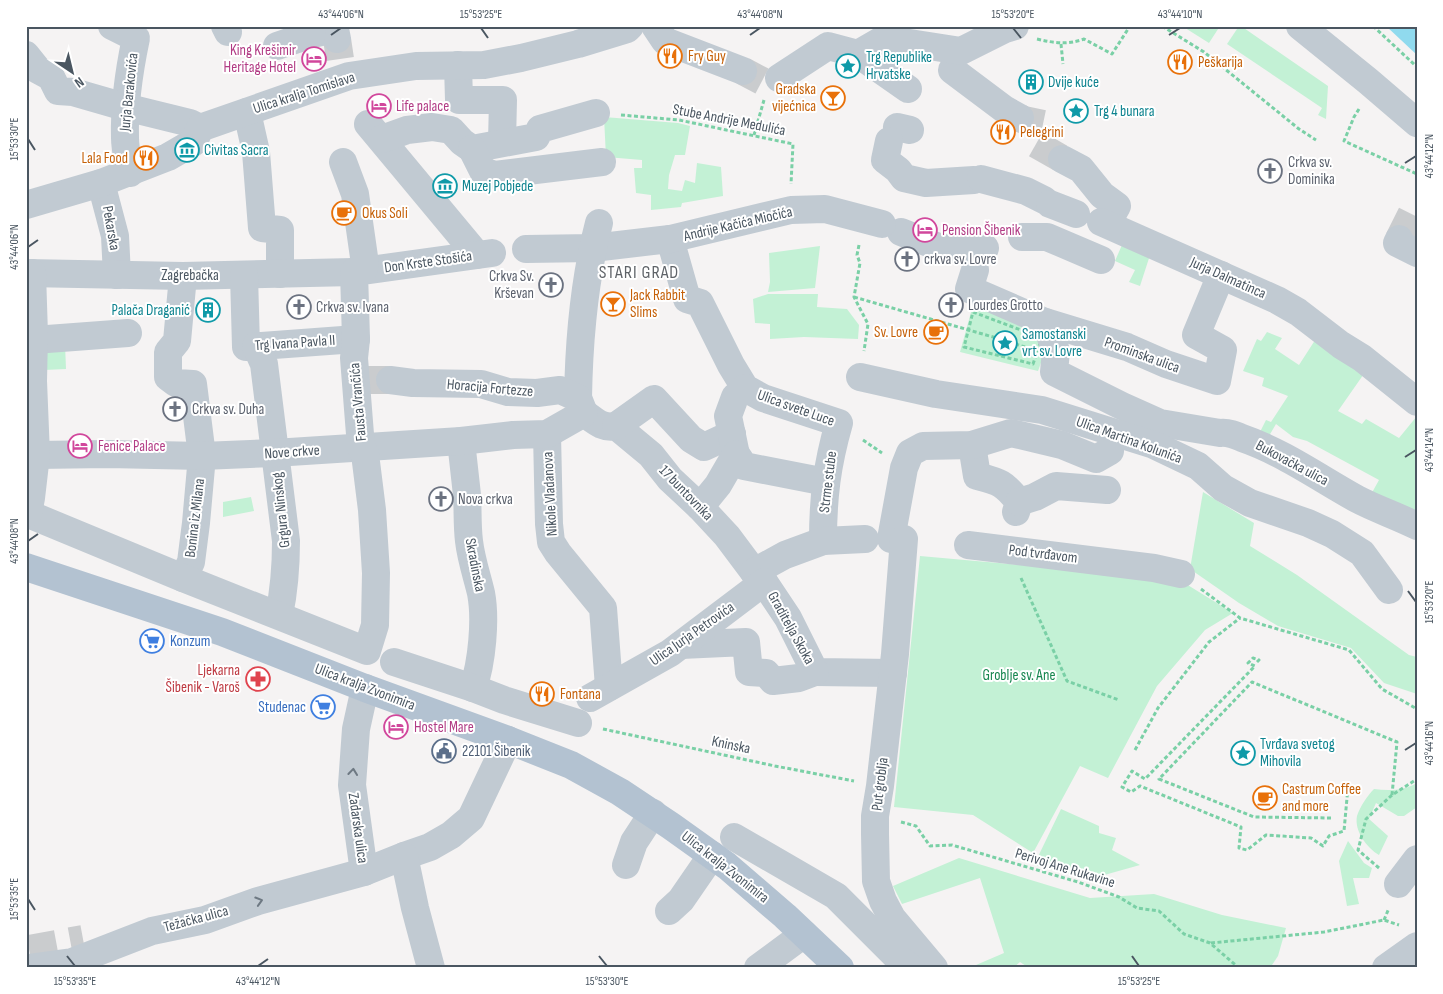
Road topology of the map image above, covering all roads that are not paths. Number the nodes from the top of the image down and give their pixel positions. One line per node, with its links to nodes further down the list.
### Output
1 (112, 26): 15 (street, Jurja Barakovića)
2 (630, 26): 12 (street, Ulica kralja Tomislava)
3 (655, 26): 7 (street)
4 (1300, 26): 19 (street)
5 (1026, 30): 9 (street)
6 (320, 33): 8 (street)
7 (824, 36): 9 (street)
8 (278, 46)
9 (858, 54): 11 (street); 14 (street)
10 (26, 55): 15 (street)
11 (917, 60)
12 (458, 65): 16 (street, Ulica kralja Tomislava); 22 (street)
13 (952, 70): 18 (street)
14 (908, 89)
15 (125, 107): 20 (street); 27 (street, Jurja Barakovića)
16 (247, 112): 20 (street, Ulica kralja Tomislava); 39 (street)
17 (596, 113): 22 (street)
18 (1020, 118)
19 (1417, 123)
20 (200, 128): 27 (street)
21 (899, 132): 30 (street, Jurja Dalmatinca)
22 (502, 142): 23 (street)
23 (472, 148): 26 (street); 36 (street, Don Krste Stošića)
24 (1062, 159): 30 (street)
25 (343, 162): 36 (street, Fausta Vrančića)
26 (602, 162)
27 (130, 172): 28 (street)
28 (101, 183): 29 (street); 38 (street, Pekarska)
29 (26, 205)
30 (1074, 216): 41 (street, Jurja Dalmatinca)
31 (596, 235): 32 (street, Andrije Kačića Miočića); 34 (street); 51 (street)
32 (670, 239): 33 (street, Andrije Kačića Miočića); 50 (street, Ulica svete Luce)
33 (996, 246): 35 (street, Andrije Kačića Miočića); 43 (street, Prominska ulica)
34 (526, 249)
35 (1101, 260)
36 (359, 271): 39 (street, Zagrebačka); 45 (street, Fausta Vrančića)
37 (29, 273): 38 (street, Zagrebačka); 46 (street)
38 (117, 274): 42 (street, Zagrebačka)
39 (280, 274): 40 (street, Zagrebačka)
40 (244, 275): 42 (street, Zagrebačka); 47 (street, Trg Ivana Pavla II)
41 (1221, 275): 43 (street, Prominska ulica); 52 (street, Jurja Dalmatinca)
42 (183, 276): 65 (street, Bonina iz Milana)
43 (1046, 322): 57 (street, Bukovačka ulica)
44 (128, 333): 46 (street)
45 (356, 339): 47 (street, Trg Ivana Pavla II); 49 (street, Fausta Vrančića)
46 (34, 340): 53 (street)
47 (256, 346): 63 (street, Grgura Ninskog)
48 (860, 377): 57 (street, Ulica Martina Kolunića)
49 (370, 380): 51 (street, Horacija Fortezze); 61 (street, Fausta Vrančića)
50 (745, 388): 54 (street, Ulica svete Luce); 59 (street)
51 (574, 400): 55 (street, 17 buntovnika); 56 (street)
52 (1417, 402)
53 (31, 420): 64 (street)
54 (839, 423): 66 (street, Strme stube)
55 (612, 427): 59 (street); 68 (street, 17 buntovnika)
56 (547, 434): 58 (street, Nove crkve); 86 (street, Nikole Vladanova)
57 (1157, 434): 70 (street, Bukovačka ulica); 78 (street, Ulica Martina Kolunića)
58 (461, 441): 61 (street, Nove crkve); 85 (street, Skradinska)
59 (734, 444): 66 (street); 68 (street)
60 (972, 445): 62 (street); 67 (street); 71 (street)
61 (361, 447): 63 (street, Nove crkve); 79 (street, Fausta Vrančića)
62 (1110, 451)
63 (274, 453): 65 (street, Nove crkve); 79 (street, Grgura Ninskog)
64 (36, 455): 65 (street, Nove crkve); 69 (street)
65 (202, 456): 77 (street, Bonina iz Milana)
66 (826, 482): 72 (street, Strme stube)
67 (1107, 490)
68 (700, 507): 76 (street, 17 buntovnika)
69 (27, 513): 77 (street)
70 (1417, 526)
71 (887, 539): 72 (street, Ulica Jurja Petrovića); 83 (street, Put groblja)
72 (823, 541): 76 (street, Ulica Jurja Petrovića)
73 (968, 545): 75 (street, Pod tvrđavom)
74 (26, 567): 84 (main road, Ulica kralja Zvonimira)
75 (1181, 574)
76 (759, 577): 80 (street, Ulica Jurja Petrovića); 82 (street, Graditelja Skoka)
77 (183, 578): 79 (street)
78 (1390, 590)
79 (279, 615)
80 (680, 645): 82 (street); 86 (street, Ulica Jurja Petrovića)
81 (394, 662): 85 (street)
82 (815, 672): 83 (street, Graditelja Skoka)
83 (892, 674): 105 (street, Put groblja)
84 (365, 688): 87 (main road, Ulica kralja Zvonimira); 94 (street, Zadarska ulica, one-way to 84)
85 (473, 688): 86 (street)
86 (586, 707)
87 (508, 740): 88 (main road, Ulica kralja Zvonimira); 91 (street, Zadarska ulica)
88 (653, 813): 90 (main road, Ulica kralja Zvonimira); 93 (street)
89 (734, 837): 104 (street)
90 (712, 855): 96 (street); 97 (main road, Ulica kralja Zvonimira)
91 (404, 856): 94 (street, Zadarska ulica); 101 (street)
92 (1417, 859): 95 (street)
93 (626, 866)
94 (364, 872): 99 (street, Težačka ulica, one-way to 94)
95 (1398, 884)
96 (668, 911)
97 (804, 934): 102 (street); 103 (main road, Ulica kralja Zvonimira)
98 (1409, 936): 106 (street)
99 (93, 953): 100 (street, Težačka ulica)
100 (28, 955)
101 (431, 968)
102 (758, 968)
103 (840, 968)
104 (911, 968)
105 (934, 968)
106 (1386, 968)

